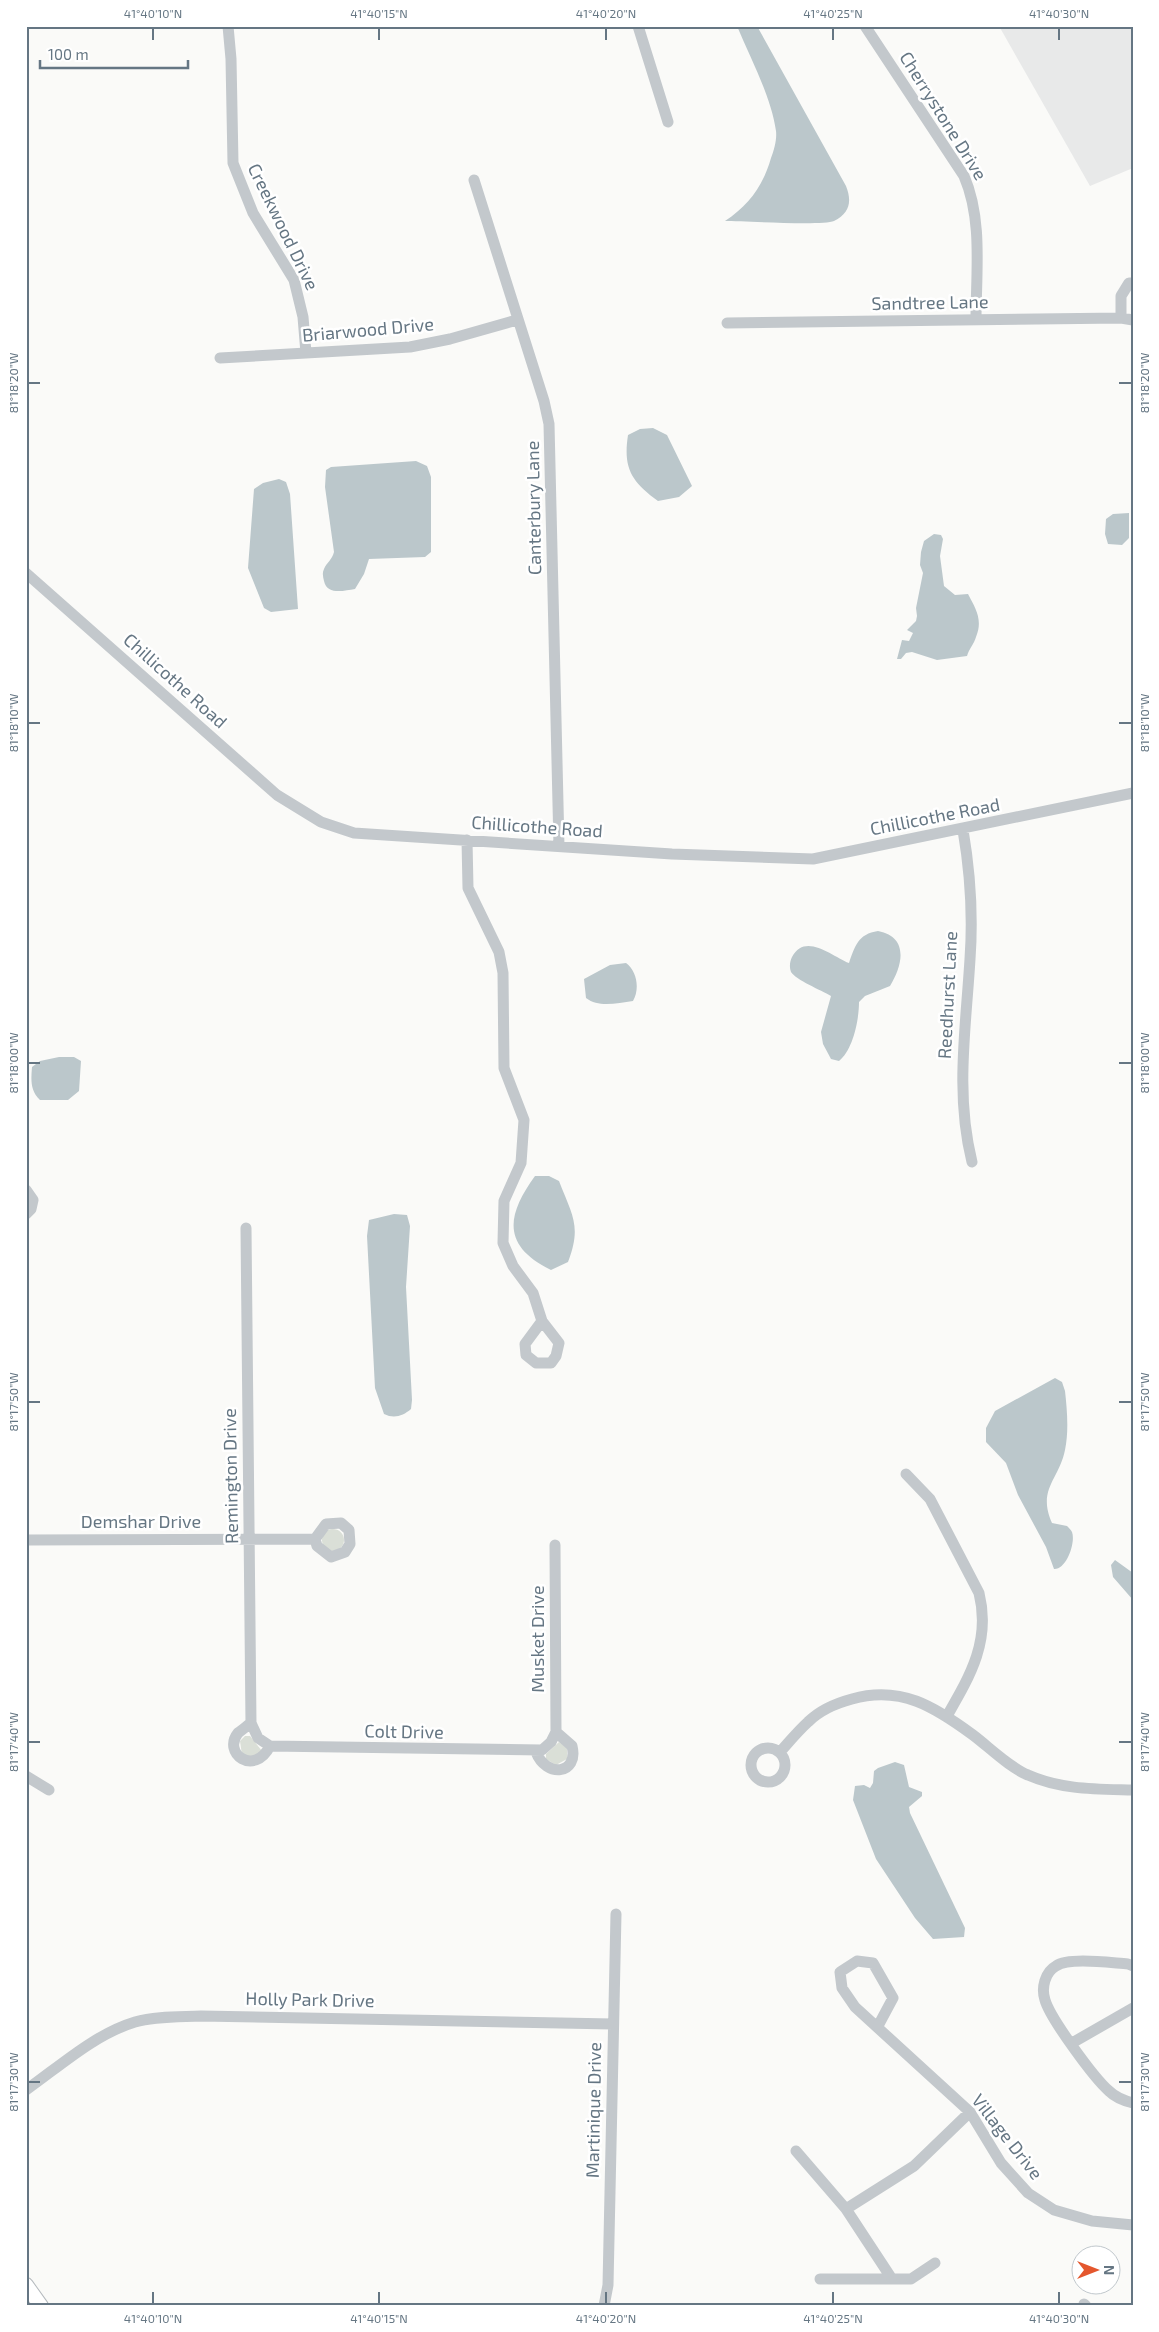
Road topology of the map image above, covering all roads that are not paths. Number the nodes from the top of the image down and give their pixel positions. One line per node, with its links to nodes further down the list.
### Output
1 (228, 26): 12 (street, Creekwood Drive)
2 (638, 26): 4 (street)
3 (865, 26): 9 (street, Cherrystone Drive)
4 (668, 122)
5 (474, 180): 8 (street, Canterbury Lane)
6 (1133, 283): 7 (street)
7 (1121, 318): 9 (street, Sandtree Lane); 10 (street, Sandtree Lane)
8 (517, 320): 12 (street, Briarwood Drive); 18 (street, Canterbury Lane)
9 (976, 320): 11 (street, Sandtree Lane)
10 (1133, 320)
11 (727, 323)
12 (306, 353): 13 (street, Briarwood Drive)
13 (220, 358)
14 (26, 573): 17 (street, Chillicothe Road)
15 (1133, 793): 16 (street, Chillicothe Road)
16 (963, 830): 18 (street, Chillicothe Road); 19 (street, Reedhurst Lane)
17 (467, 840): 18 (street, Chillicothe Road); 23 (street)
18 (560, 846)
19 (972, 1162)
20 (26, 1190): 21 (street)
21 (26, 1214)
22 (246, 1228): 25 (street, Remington Drive)
23 (542, 1321)
24 (906, 1474): 29 (street)
25 (250, 1539): 26 (street, Demshar Drive); 27 (street, Demshar Drive); 30 (street, Remington Drive)
26 (315, 1539)
27 (26, 1540)
28 (555, 1545): 31 (street, Musket Drive)
29 (947, 1716): 34 (street); 37 (street)
30 (251, 1723): 32 (street); 32 (street)
31 (556, 1732): 33 (street); 33 (street)
32 (270, 1746): 33 (street, Colt Drive)
33 (536, 1752)
34 (780, 1752)
35 (26, 1776): 36 (street)
36 (50, 1790)
37 (1133, 1790)
38 (616, 1914): 41 (street, Martinique Drive)
39 (1133, 1966): 43 (street)
40 (1133, 2008): 43 (street)
41 (613, 2024): 44 (street, Holly Park Drive); 55 (street, Martinique Drive)
42 (878, 2026): 42 (street, Village Drive); 46 (street, Village Drive)
43 (1072, 2043): 45 (street)
44 (26, 2090)
45 (1133, 2103)
46 (970, 2112): 48 (street); 49 (street, Village Drive)
47 (796, 2151): 48 (street)
48 (846, 2209): 52 (street)
49 (1133, 2225)
50 (935, 2264): 52 (street)
51 (820, 2280): 52 (street)
52 (892, 2280)
53 (26, 2285): 54 (main road)
54 (41, 2306)
55 (604, 2306)

